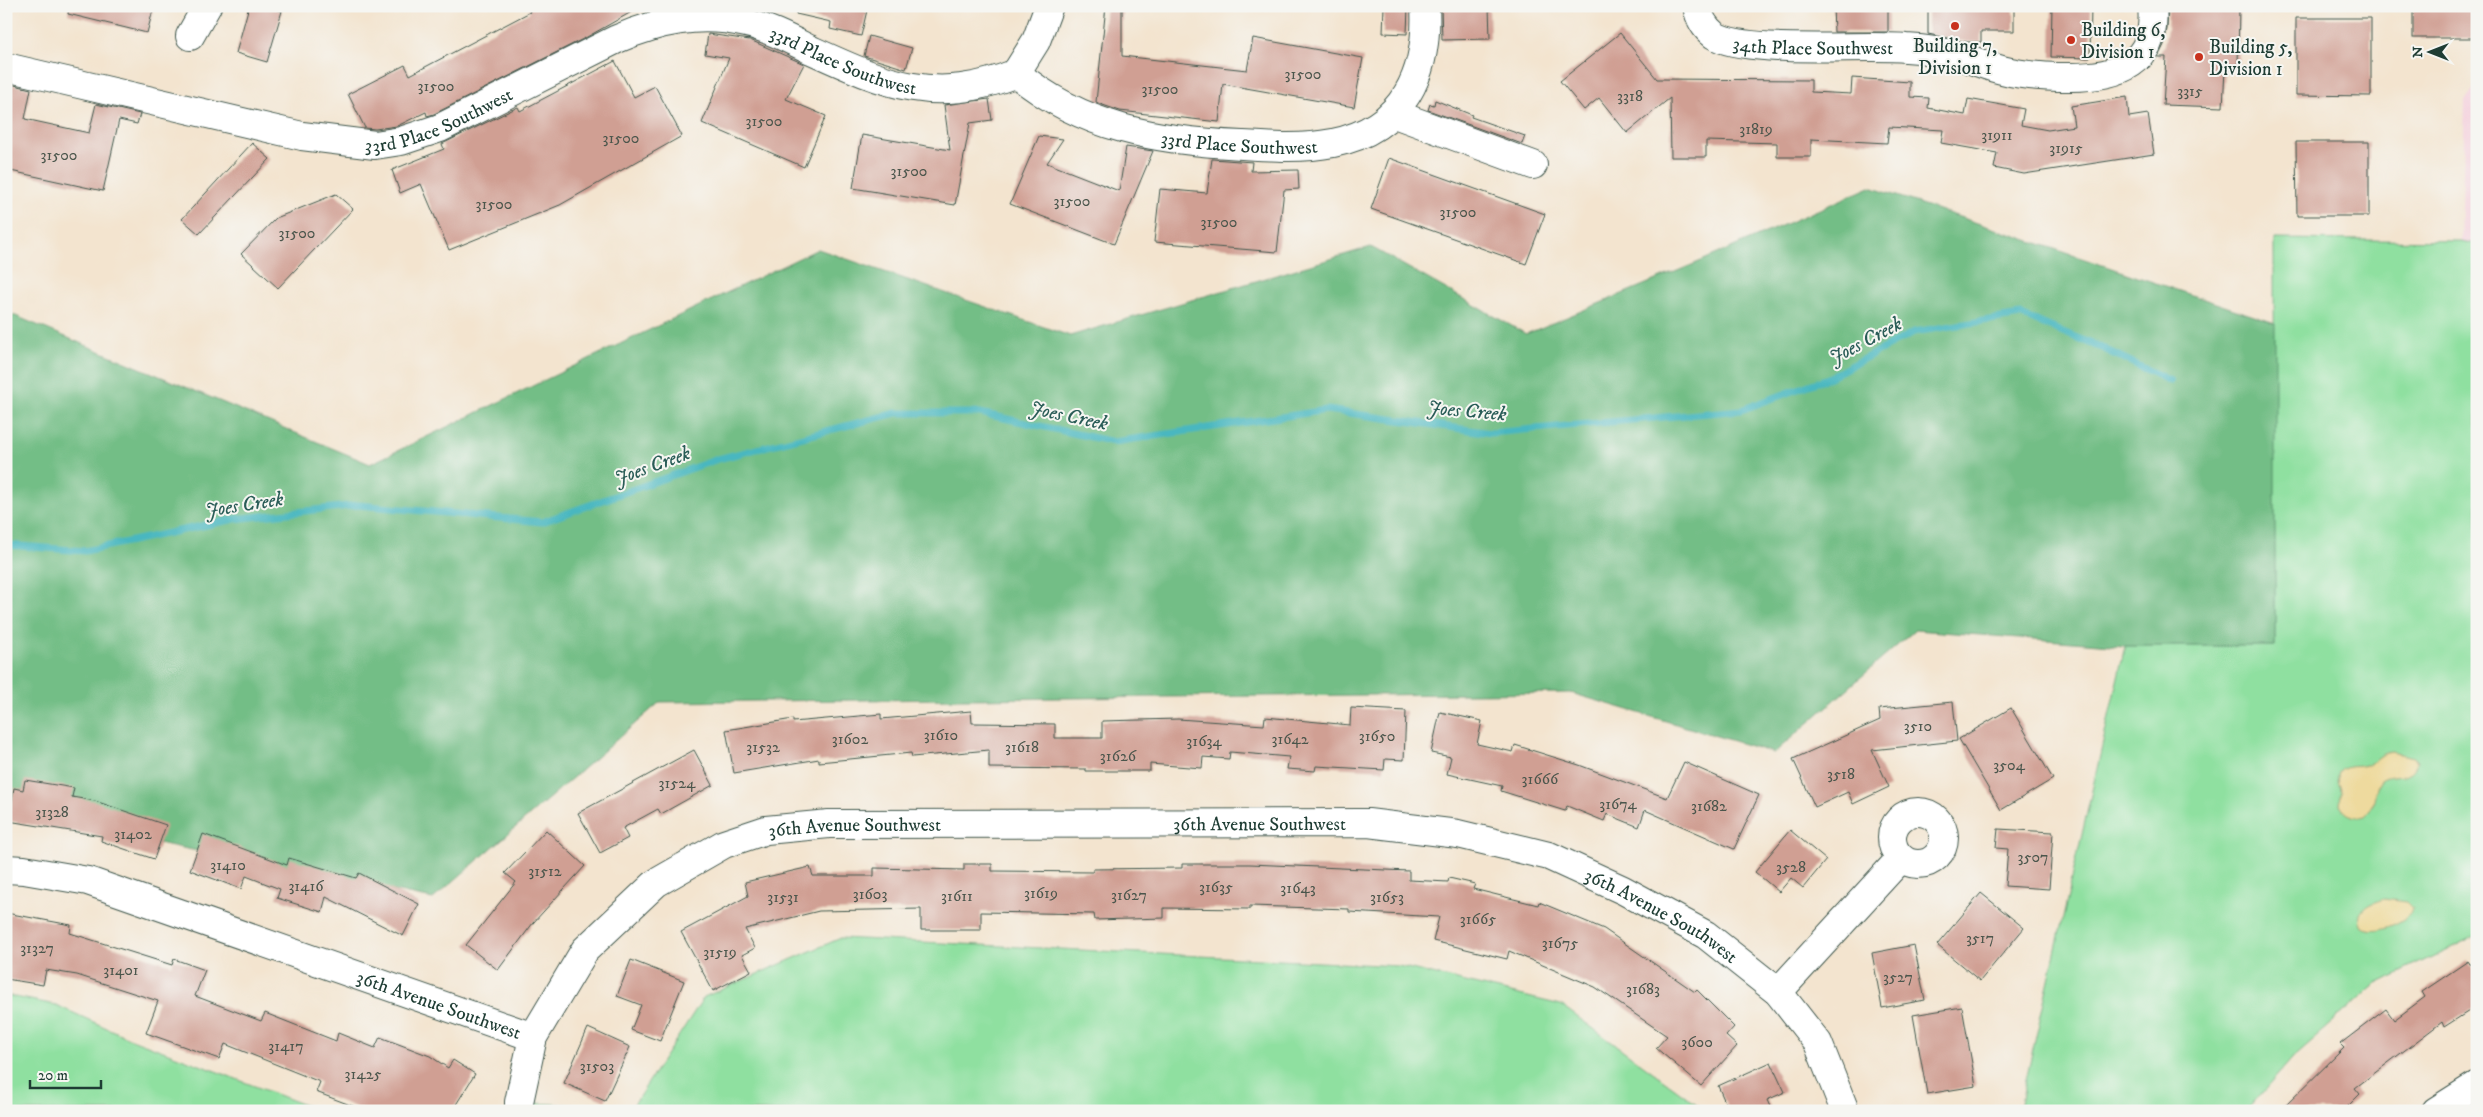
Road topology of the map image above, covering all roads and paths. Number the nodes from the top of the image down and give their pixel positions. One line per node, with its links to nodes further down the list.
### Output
1 (207, 6): 6 (street)
2 (1049, 6): 8 (street)
3 (1425, 6): 9 (street, 33rd Place Southwest)
4 (1697, 6): 5 (street, 34th Place Southwest)
5 (2152, 6)
6 (190, 36)
7 (6, 66): 8 (street, 33rd Place Southwest)
8 (1016, 73): 9 (street, 33rd Place Southwest)
9 (1392, 113): 10 (street)
10 (1533, 165)
11 (1901, 858): 13 (street)
12 (6, 869): 14 (street, 36th Avenue Southwest)
13 (1778, 992): 14 (street, 36th Avenue Southwest); 17 (street, 36th Avenue Southwest)
14 (533, 1037): 16 (street)
15 (2477, 1085): 18 (street)
16 (520, 1111)
17 (1845, 1111)
18 (2436, 1111)

